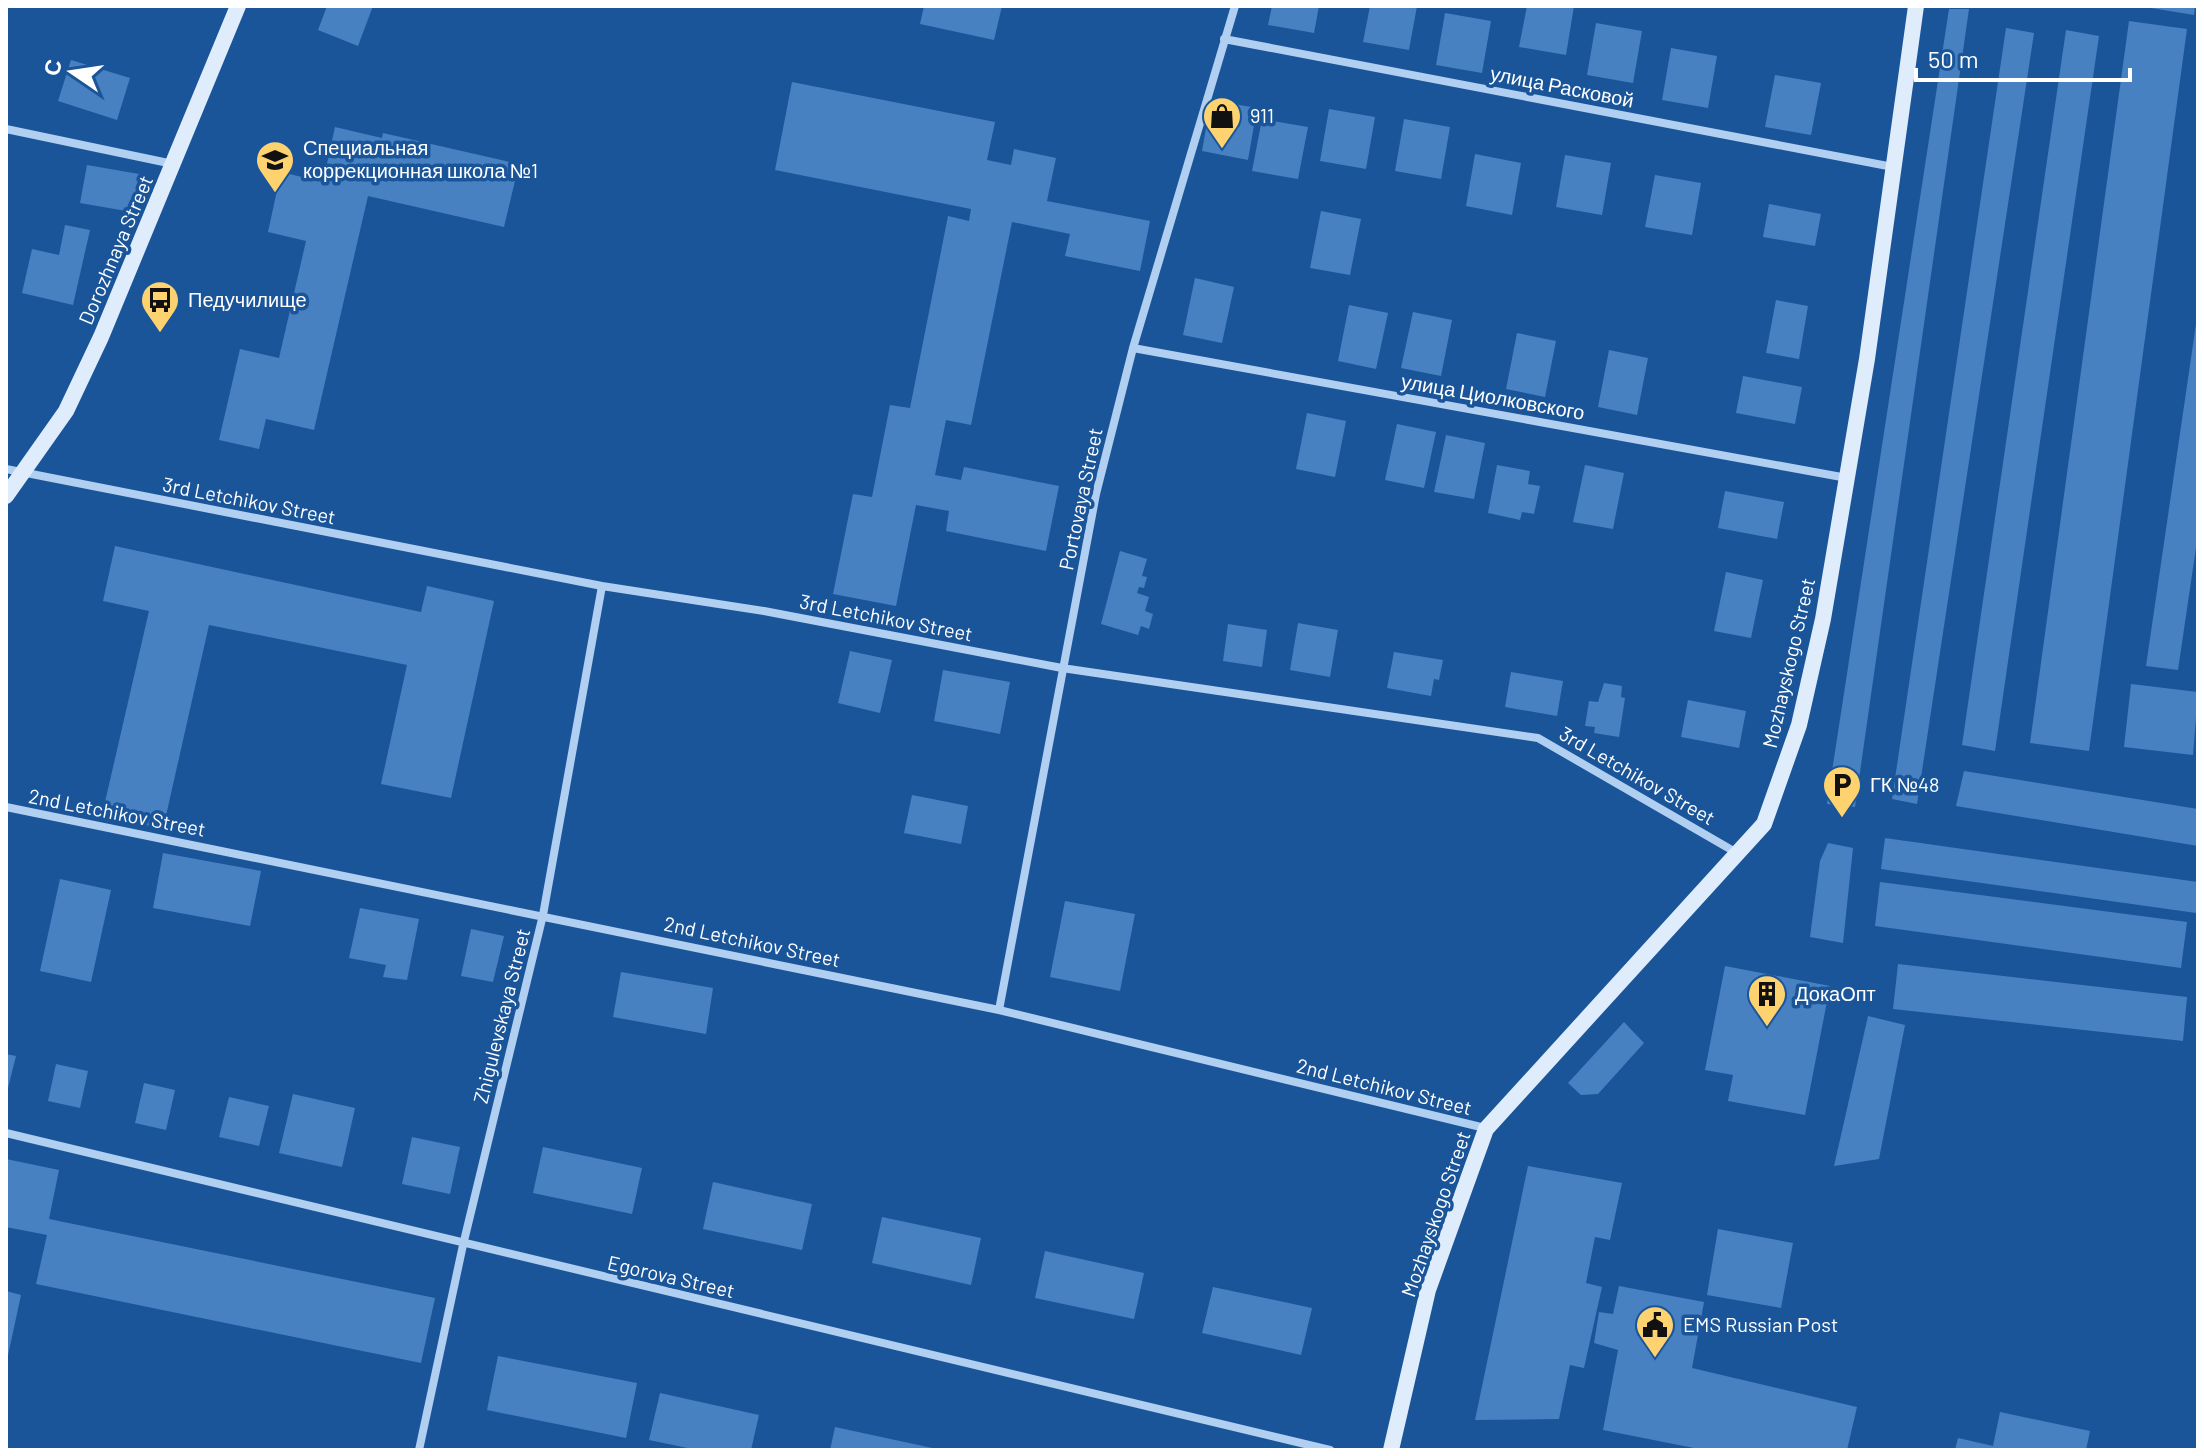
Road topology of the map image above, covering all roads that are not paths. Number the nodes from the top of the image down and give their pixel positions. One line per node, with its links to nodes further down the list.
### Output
1 (238, 6): 6 (street, Dorozhnaya Street)
2 (1235, 6): 4 (street, Portovaya Street)
3 (1916, 6): 7 (street, Mozhayskogo Street)
4 (1224, 39): 7 (street, улица Расковой); 8 (street, Portovaya Street)
5 (6, 129): 6 (street)
6 (174, 164): 9 (street, Dorozhnaya Street)
7 (1893, 167): 10 (street, Mozhayskogo Street)
8 (1133, 348): 10 (street, улица Циолковского); 13 (street, Portovaya Street)
9 (14, 471): 11 (street, Dorozhnaya Street); 12 (street, 3rd Letchikov Street)
10 (1847, 478): 15 (street, Mozhayskogo Street)
11 (6, 496)
12 (602, 586): 13 (street, 3rd Letchikov Street); 16 (street, Zhigulevskaya Street)
13 (1062, 668): 15 (street, 3rd Letchikov Street); 17 (street, Portovaya Street)
14 (6, 807): 16 (street, 2nd Letchikov Street)
15 (1737, 853): 18 (street, Mozhayskogo Street)
16 (543, 915): 17 (street, 2nd Letchikov Street); 20 (street, Zhigulevskaya Street)
17 (999, 1010): 18 (street, 2nd Letchikov Street)
18 (1486, 1129): 23 (street, Mozhayskogo Street)
19 (6, 1133): 20 (street, Egorova Street)
20 (463, 1245): 21 (street, Zhigulevskaya Street); 22 (street, Egorova Street)
21 (419, 1450)
22 (1330, 1450)
23 (1391, 1450)

